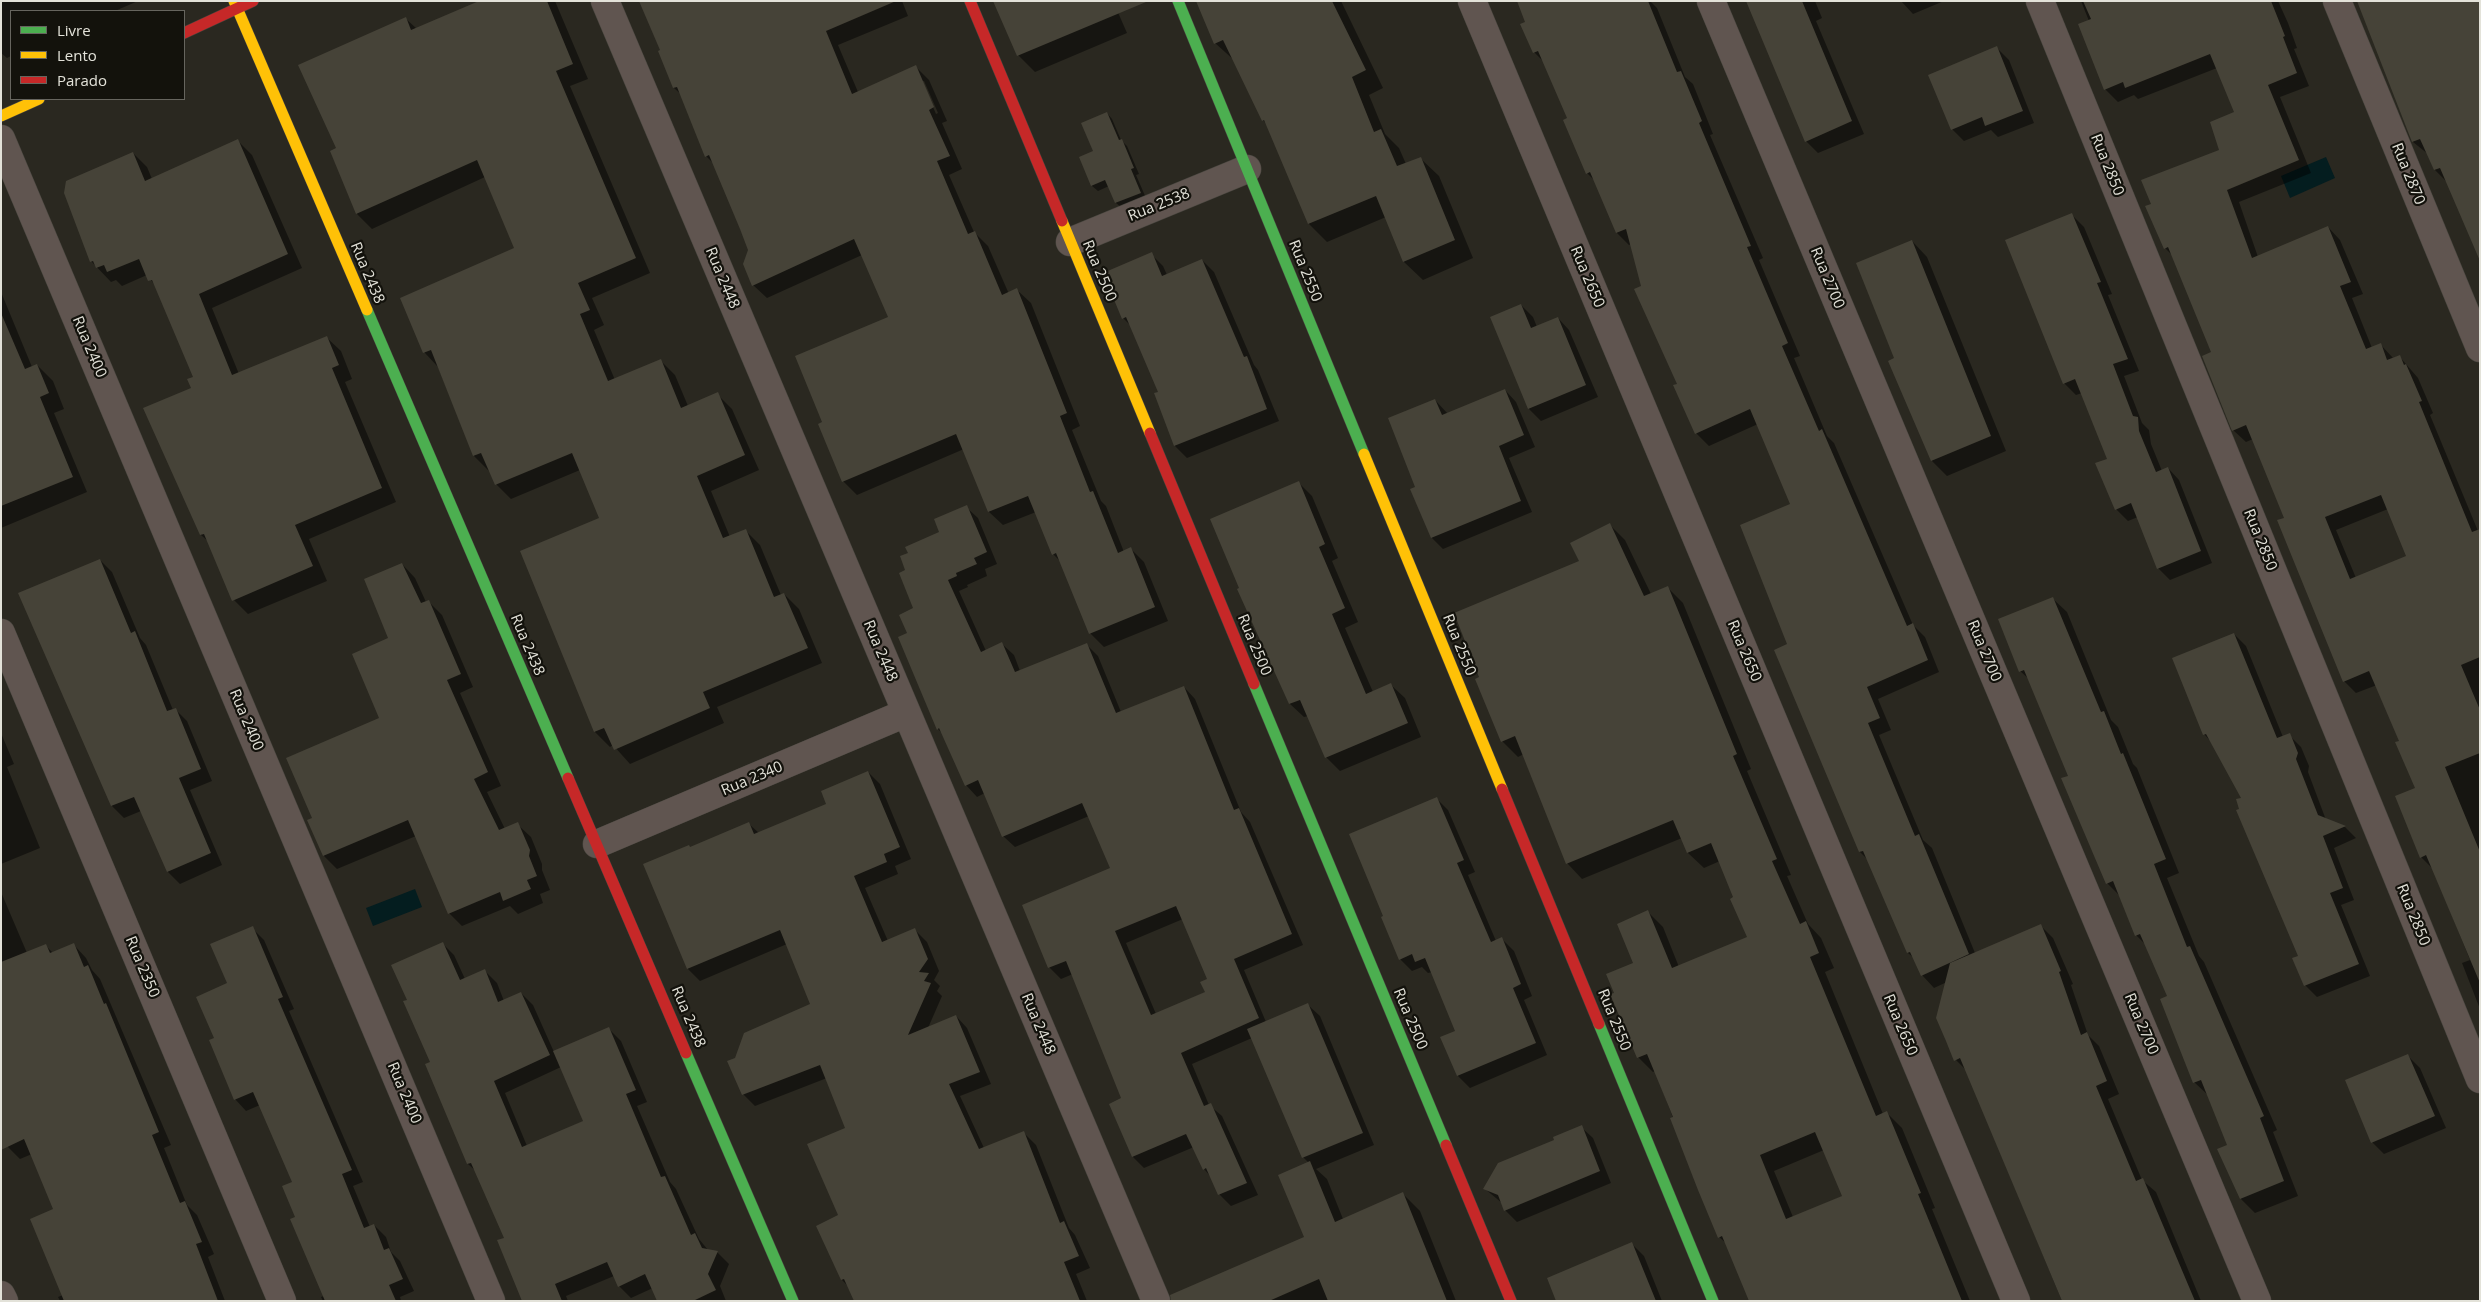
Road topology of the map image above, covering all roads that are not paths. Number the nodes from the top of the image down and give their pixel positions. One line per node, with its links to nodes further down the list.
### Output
1 (253, 1): 9 (main road)
2 (604, 1): 18 (street, Rua 2448)
3 (970, 1): 15 (main road, Rua 2500)
4 (1178, 1): 14 (main road, Rua 2550)
5 (1472, 1): 29 (street, Rua 2650)
6 (1711, 1): 30 (street, Rua 2700)
7 (2040, 1): 20 (street, Rua 2850)
8 (2337, 1): 16 (street, Rua 2870)
9 (235, 5): 10 (main road); 19 (main road, Rua 2438)
10 (185, 32)
11 (37, 100): 12 (main road)
12 (1, 116)
13 (1, 139): 24 (street, Rua 2400)
14 (1247, 169): 15 (street, Rua 2538); 28 (main road, Rua 2550)
15 (1070, 242): 27 (main road, Rua 2500)
16 (2480, 348)
17 (1, 633): 23 (street, Rua 2350)
18 (906, 713): 19 (street, Rua 2340); 26 (street, Rua 2448)
19 (597, 844): 25 (main road, Rua 2438)
20 (2480, 1079)
21 (1, 1295): 22 (street)
22 (4, 1301)
23 (282, 1301)
24 (491, 1301)
25 (793, 1301)
26 (1156, 1301)
27 (1511, 1301)
28 (1713, 1301)
29 (2016, 1301)
30 (2257, 1301)

